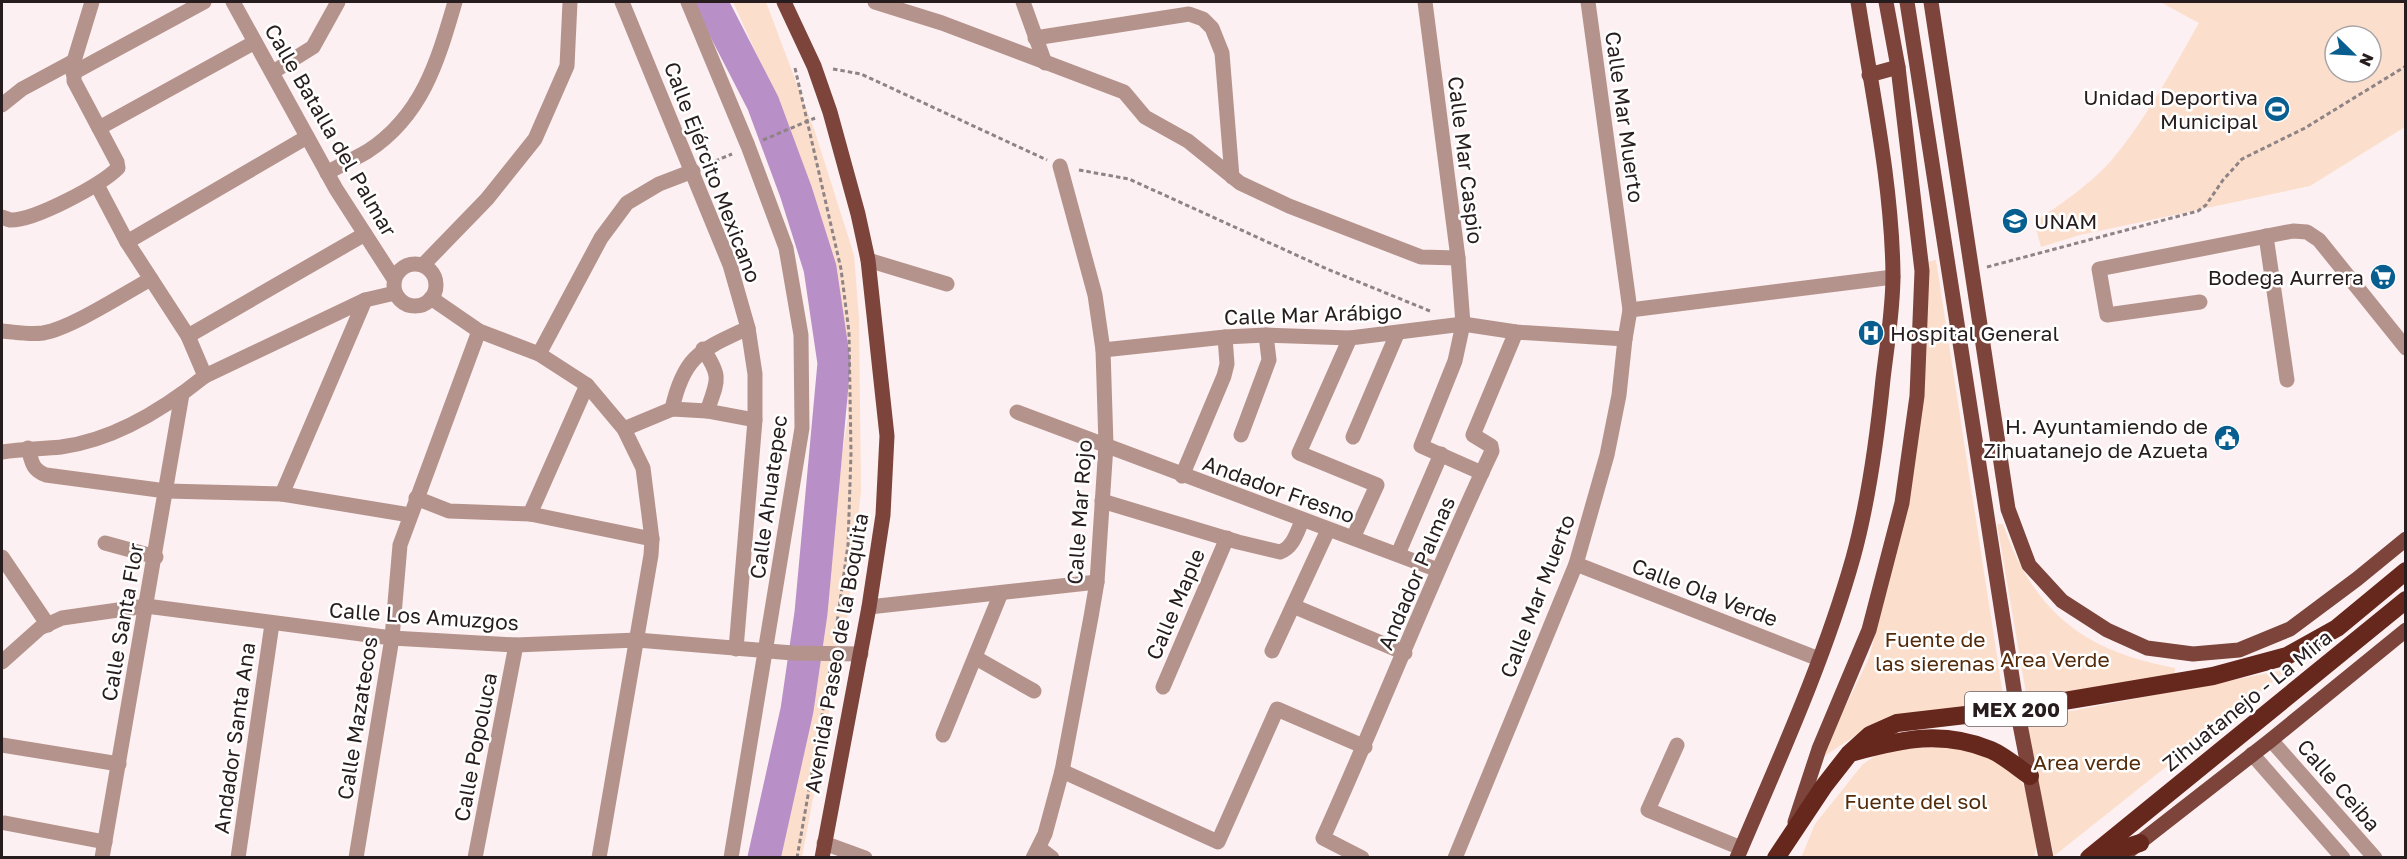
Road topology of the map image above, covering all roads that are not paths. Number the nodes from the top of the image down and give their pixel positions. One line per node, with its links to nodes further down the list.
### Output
1 (92, 2): 21 (street)
2 (204, 2): 21 (street)
3 (233, 2): 19 (street, Calle Batalla del Palmar)
4 (338, 2): 23 (street)
5 (455, 2): 30 (street)
6 (570, 2): 41 (street)
7 (622, 2): 29 (street, Calle Ejército Mexicano)
8 (688, 2): 114 (street, Calle Ahuatepec)
9 (784, 2): 39 (main road, Avenida Paseo de la Boquita)
10 (875, 2): 20 (street)
11 (1023, 2): 18 (street)
12 (1425, 2): 40 (street, Calle Mar Caspio)
13 (1588, 2): 49 (street, Calle Mar Muerto)
14 (1858, 2): 24 (main road)
15 (1886, 2): 22 (main road)
16 (1907, 2): 38 (main road)
17 (1931, 2): 37 (main road)
18 (1035, 38): 20 (street); 31 (street)
19 (255, 42): 23 (street, Calle Batalla del Palmar); 26 (street)
20 (1045, 63): 31 (street)
21 (73, 67): 25 (street); 26 (street)
22 (1898, 67): 24 (main road); 135 (main road)
23 (273, 72): 27 (street, Calle Batalla del Palmar)
24 (1869, 75): 42 (main road)
25 (2, 105)
26 (99, 129): 32 (street)
27 (307, 137): 30 (street, Calle Batalla del Palmar); 36 (street)
28 (1060, 166): 63 (street, Calle Mar Rojo)
29 (693, 171): 51 (street, Calle Ejército Mexicano); 64 (street)
30 (327, 173): 34 (street, Calle Batalla del Palmar)
31 (1232, 177): 40 (street)
32 (97, 185): 33 (street); 36 (street)
33 (2, 217)
34 (365, 234): 45 (street, Calle Batalla del Palmar); 57 (street)
35 (2266, 236): 48 (street); 61 (street); 66 (street)
36 (128, 242): 43 (street)
37 (1969, 251): 38 (main road); 93 (main road)
38 (1946, 257): 123 (main road)
39 (868, 260): 44 (street); 106 (main road, Avenida Paseo de la Boquita)
40 (1458, 263): 50 (street, Calle Mar Caspio)
41 (423, 265): 45 (street); 46 (street)
42 (1893, 278): 49 (street); 119 (main road)
43 (151, 279): 53 (street); 57 (street)
44 (946, 284)
45 (395, 286): 46 (street); 47 (street)
46 (431, 298): 52 (street)
47 (365, 300): 65 (street); 83 (street)
48 (2200, 302)
49 (1630, 310): 60 (street)
50 (1463, 324): 54 (street, Calle Mar Arábigo); 55 (street, Calle Mar Arábigo); 79 (street, Calle Mar Caspio)
51 (748, 328): 62 (street); 72 (street, Calle Ejército Mexicano)
52 (479, 330): 64 (street); 84 (street, Calle Mazatecos)
53 (2, 331)
54 (1516, 332): 60 (street, Calle Mar Arábigo); 80 (street, Andador Palmas)
55 (1397, 334): 59 (street, Calle Mar Arábigo); 75 (street)
56 (1266, 335): 58 (street, Calle Mar Arábigo); 59 (street, Calle Mar Arábigo); 74 (street)
57 (188, 336): 65 (street)
58 (1225, 337): 63 (street, Calle Mar Arábigo); 81 (street)
59 (1350, 338): 91 (street)
60 (1625, 339): 98 (street, Calle Mar Muerto)
61 (2406, 348)
62 (703, 349): 69 (street); 70 (street)
63 (1103, 350): 76 (street, Calle Mar Rojo)
64 (539, 354): 67 (street)
65 (205, 376): 68 (street)
66 (2287, 380)
67 (587, 385): 73 (street); 87 (street)
68 (183, 394): 77 (street); 82 (street, Calle Santa Flor)
69 (672, 409): 70 (street); 73 (street)
70 (707, 411): 72 (street)
71 (1017, 412): 76 (street, Andador Fresno)
72 (754, 420): 113 (street, Calle Ejército Mexicano)
73 (624, 429): 92 (street)
74 (1241, 435)
75 (1353, 437)
76 (1106, 445): 81 (street, Andador Fresno); 85 (street, Calle Mar Rojo)
77 (28, 448): 78 (street); 82 (street)
78 (2, 452)
79 (1441, 454): 80 (street); 95 (street)
80 (1482, 473): 99 (street, Andador Palmas)
81 (1182, 476): 88 (street, Andador Fresno)
82 (166, 491): 83 (street); 97 (street, Calle Santa Flor)
83 (282, 494): 86 (street)
84 (416, 498): 86 (street, Calle Mazatecos); 87 (street)
85 (1102, 501): 90 (street); 101 (street, Calle Mar Rojo)
86 (410, 514): 110 (street, Calle Mazatecos)
87 (530, 514): 92 (street)
88 (1302, 521): 89 (street, Andador Fresno); 90 (street)
89 (1328, 530): 91 (street, Andador Fresno); 105 (street)
90 (1227, 538): 121 (street, Calle Maple)
91 (1353, 538): 95 (street, Andador Fresno)
92 (652, 539): 111 (street)
93 (2406, 539)
94 (105, 543): 97 (street)
95 (1398, 554): 99 (street, Andador Fresno)
96 (2, 557): 108 (street)
97 (156, 557): 104 (street, Calle Santa Flor)
98 (1576, 564): 119 (street, Calle Ola Verde); 151 (street, Calle Mar Muerto)
99 (1438, 570): 116 (street, Andador Palmas)
100 (2406, 571): 123 (highway, Zihuatanejo - La Mira / MEX 200)
101 (1097, 582): 102 (street); 132 (street, Calle Mar Rojo)
102 (1001, 594): 106 (street); 118 (street)
103 (2406, 600): 155 (highway, Zihuatanejo - La Mira)
104 (146, 606): 107 (street, Calle Los Amuzgos); 108 (street, Calle Los Amuzgos); 131 (street, Calle Santa Flor)
105 (1293, 606): 115 (street); 116 (street)
106 (869, 607): 117 (main road, Avenida Paseo de la Boquita)
107 (272, 624): 110 (street, Calle Los Amuzgos); 143 (street, Andador Santa Ana)
108 (48, 625): 120 (street, Calle Los Amuzgos)
109 (2403, 636): 125 (main road)
110 (392, 638): 112 (street, Calle Los Amuzgos); 144 (street, Calle Mazatecos)
111 (637, 640): 112 (street, Calle Los Amuzgos); 113 (street, Calle Los Amuzgos); 146 (street)
112 (516, 645): 145 (street, Calle Popoluca)
113 (736, 649): 114 (street, Calle Los Amuzgos)
114 (766, 650): 117 (street, Calle Los Amuzgos); 147 (street, Calle Ahuatepec)
115 (1272, 651)
116 (1405, 652): 128 (street, Andador Palmas)
117 (861, 654): 138 (main road, Avenida Paseo de la Boquita)
118 (976, 658): 122 (street); 124 (street)
119 (1819, 659): 141 (main road)
120 (2, 662)
121 (1163, 687)
122 (1034, 691)
123 (2017, 709): 129 (highway, Zihuatanejo - La Mira / MEX 200); 133 (main road)
124 (943, 735)
125 (2271, 740): 130 (main road); 158 (street, Calle Ceiba)
126 (2, 745): 131 (street)
127 (1677, 745): 141 (street)
128 (1365, 747): 132 (street); 140 (street, Andador Palmas)
129 (1849, 754): 133 (highway); 135 (highway, Zihuatanejo - La Mira / MEX 200)
130 (2252, 754): 137 (main road); 157 (street)
131 (119, 764): 136 (street, Calle Santa Flor)
132 (1062, 771): 139 (street, Calle Mar Rojo)
133 (2030, 776): 154 (main road)
134 (5, 823): 136 (street)
135 (1791, 834): 152 (highway, Zihuatanejo - La Mira / MEX 200); 153 (highway)
136 (105, 842): 142 (street, Calle Santa Flor)
137 (2140, 843): 155 (highway); 156 (main road)
138 (823, 850): 148 (street)
139 (1036, 853): 149 (street)
140 (1342, 853): 150 (street)
141 (1739, 853)
142 (102, 858)
143 (238, 858)
144 (356, 858)
145 (475, 858)
146 (599, 858)
147 (732, 858)
148 (865, 858)
149 (1052, 858)
150 (1362, 858)
151 (1455, 858)
152 (1776, 858)
153 (1782, 858)
154 (2046, 858)
155 (2091, 858)
156 (2121, 858)
157 (2343, 858)
158 (2375, 858)

